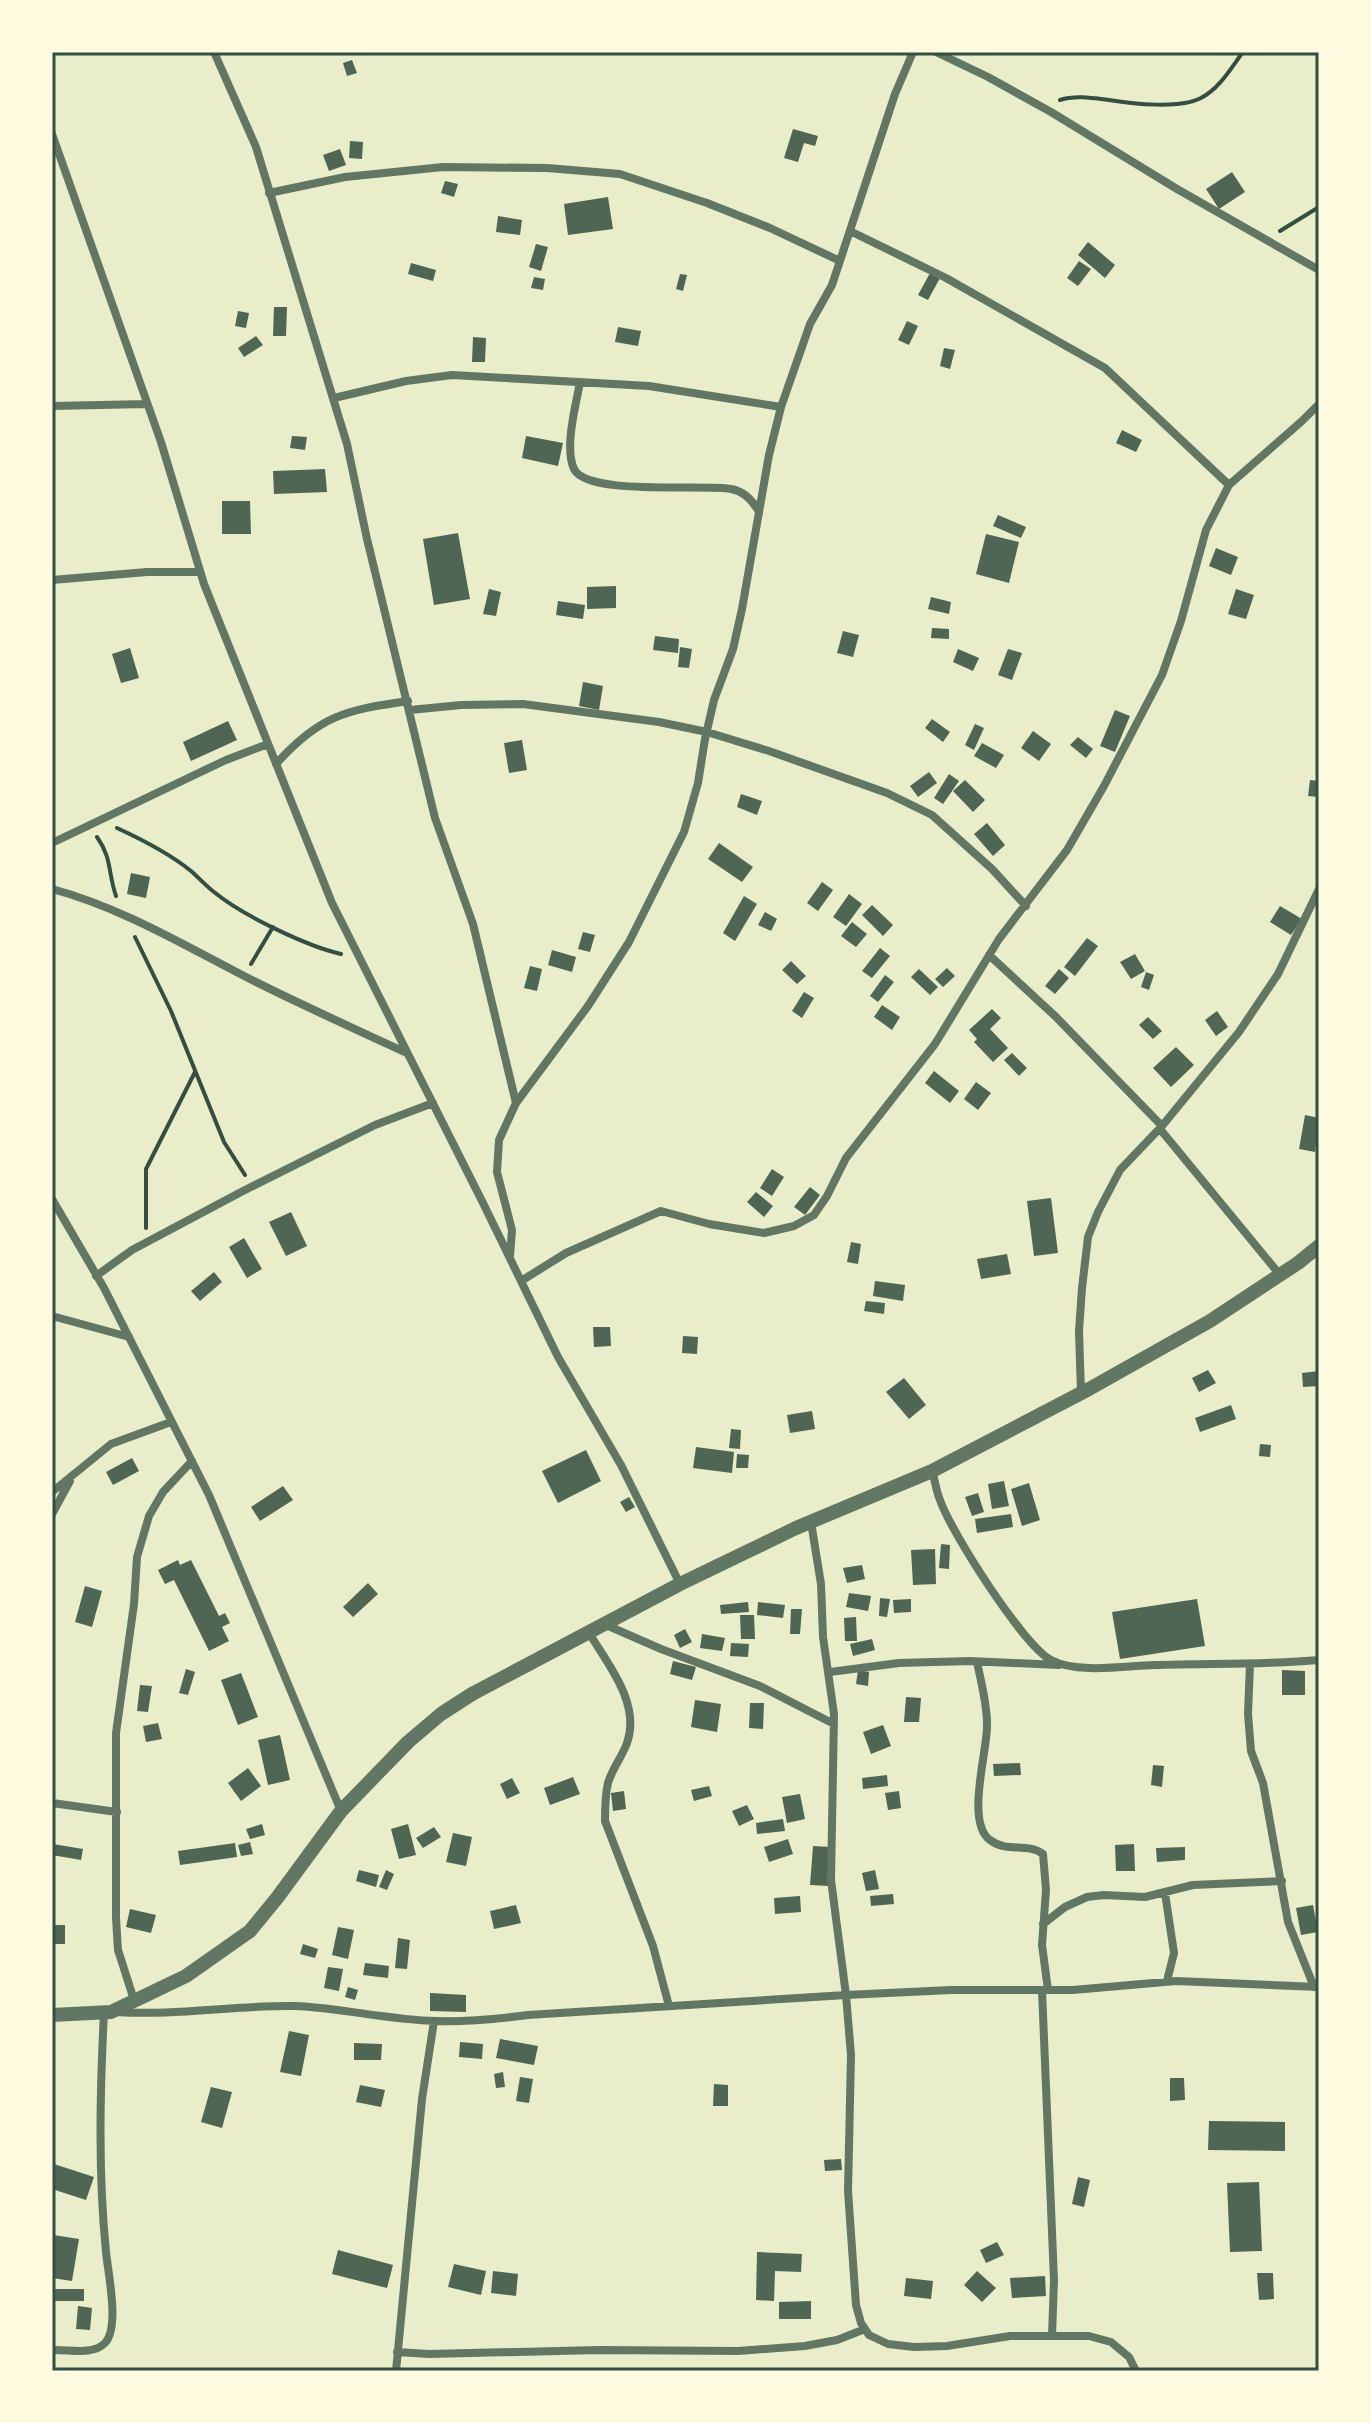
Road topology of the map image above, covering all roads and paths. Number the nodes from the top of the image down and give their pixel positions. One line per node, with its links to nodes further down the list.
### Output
1 (214, 52): 7 (street)
2 (913, 52): 9 (street)
3 (936, 52): 5 (street)
4 (1243, 52): 5 (path)
5 (1051, 112): 10 (street)
6 (52, 134): 15 (street)
7 (269, 193): 11 (street); 14 (street)
8 (1319, 207): 10 (path)
9 (850, 231): 11 (street); 19 (street)
10 (1267, 240): 12 (street)
11 (840, 261): 18 (street)
12 (1319, 270)
13 (580, 382): 14 (street); 18 (street); 20 (street)
14 (334, 398): 23 (street)
15 (147, 404): 17 (street); 21 (street)
16 (1319, 404): 19 (street)
17 (52, 406)
18 (781, 407): 20 (street)
19 (1229, 485): 32 (street)
20 (760, 514): 24 (street)
21 (200, 572): 22 (street); 25 (street)
22 (52, 580)
23 (409, 706): 24 (street); 26 (street); 41 (street)
24 (707, 732): 32 (street); 41 (street)
25 (268, 744): 26 (street); 27 (street)
26 (276, 764): 36 (street)
27 (100, 820): 28 (street); 34 (path)
28 (88, 826): 29 (street); 33 (path)
29 (52, 843)
30 (52, 889): 33 (street)
31 (1319, 889): 42 (street)
32 (1026, 906): 35 (street)
33 (128, 918): 37 (street); 39 (path)
34 (273, 926): 36 (path); 37 (path)
35 (989, 955): 42 (street); 50 (street)
36 (360, 958): 38 (street)
37 (244, 976): 38 (street)
38 (408, 1053): 40 (street)
39 (195, 1072): 43 (path); 45 (path)
40 (433, 1103): 43 (street); 47 (street)
41 (516, 1103): 47 (street)
42 (1161, 1128): 48 (street); 53 (street)
43 (253, 1186): 45 (street)
44 (52, 1199): 49 (street)
45 (146, 1242): 49 (street)
46 (1316, 1253): 48 (street)
47 (510, 1257): 50 (street)
48 (1280, 1275): 53 (street)
49 (96, 1276): 52 (street)
50 (521, 1281): 61 (street)
51 (52, 1316): 52 (street)
52 (129, 1337): 54 (street)
53 (1081, 1393): 56 (street)
54 (171, 1422): 55 (street); 57 (street)
55 (192, 1461): 71 (street); 72 (street)
56 (932, 1471): 60 (street); 67 (street)
57 (72, 1477): 58 (street); 59 (street)
58 (52, 1492)
59 (52, 1514)
60 (811, 1522): 61 (street); 68 (street)
61 (680, 1584): 62 (street)
62 (605, 1624): 63 (street); 69 (street)
63 (589, 1633): 71 (street); 81 (street)
64 (1319, 1660): 66 (street)
65 (977, 1662): 67 (street); 68 (street); 75 (street)
66 (1250, 1664): 67 (street); 73 (street)
67 (1067, 1665)
68 (830, 1672): 69 (street)
69 (834, 1724): 79 (street)
70 (52, 1803): 72 (street)
71 (341, 1811): 80 (street)
72 (117, 1812): 80 (street)
73 (1282, 1881): 74 (street); 77 (street)
74 (1165, 1893): 75 (street); 76 (street)
75 (1043, 1924): 78 (street)
76 (1167, 1981): 77 (street); 78 (street)
77 (1316, 1987)
78 (1045, 1990): 79 (street); 86 (street)
79 (846, 1995): 81 (street); 85 (street)
80 (134, 2000): 82 (street)
81 (669, 2006): 84 (street)
82 (108, 2012): 83 (street); 84 (street); 87 (street)
83 (52, 2015)
84 (434, 2021): 88 (street)
85 (865, 2329): 86 (street); 88 (street)
86 (1052, 2336): 90 (street)
87 (52, 2350)
88 (397, 2352): 89 (street)
89 (396, 2371)
90 (1136, 2371)

